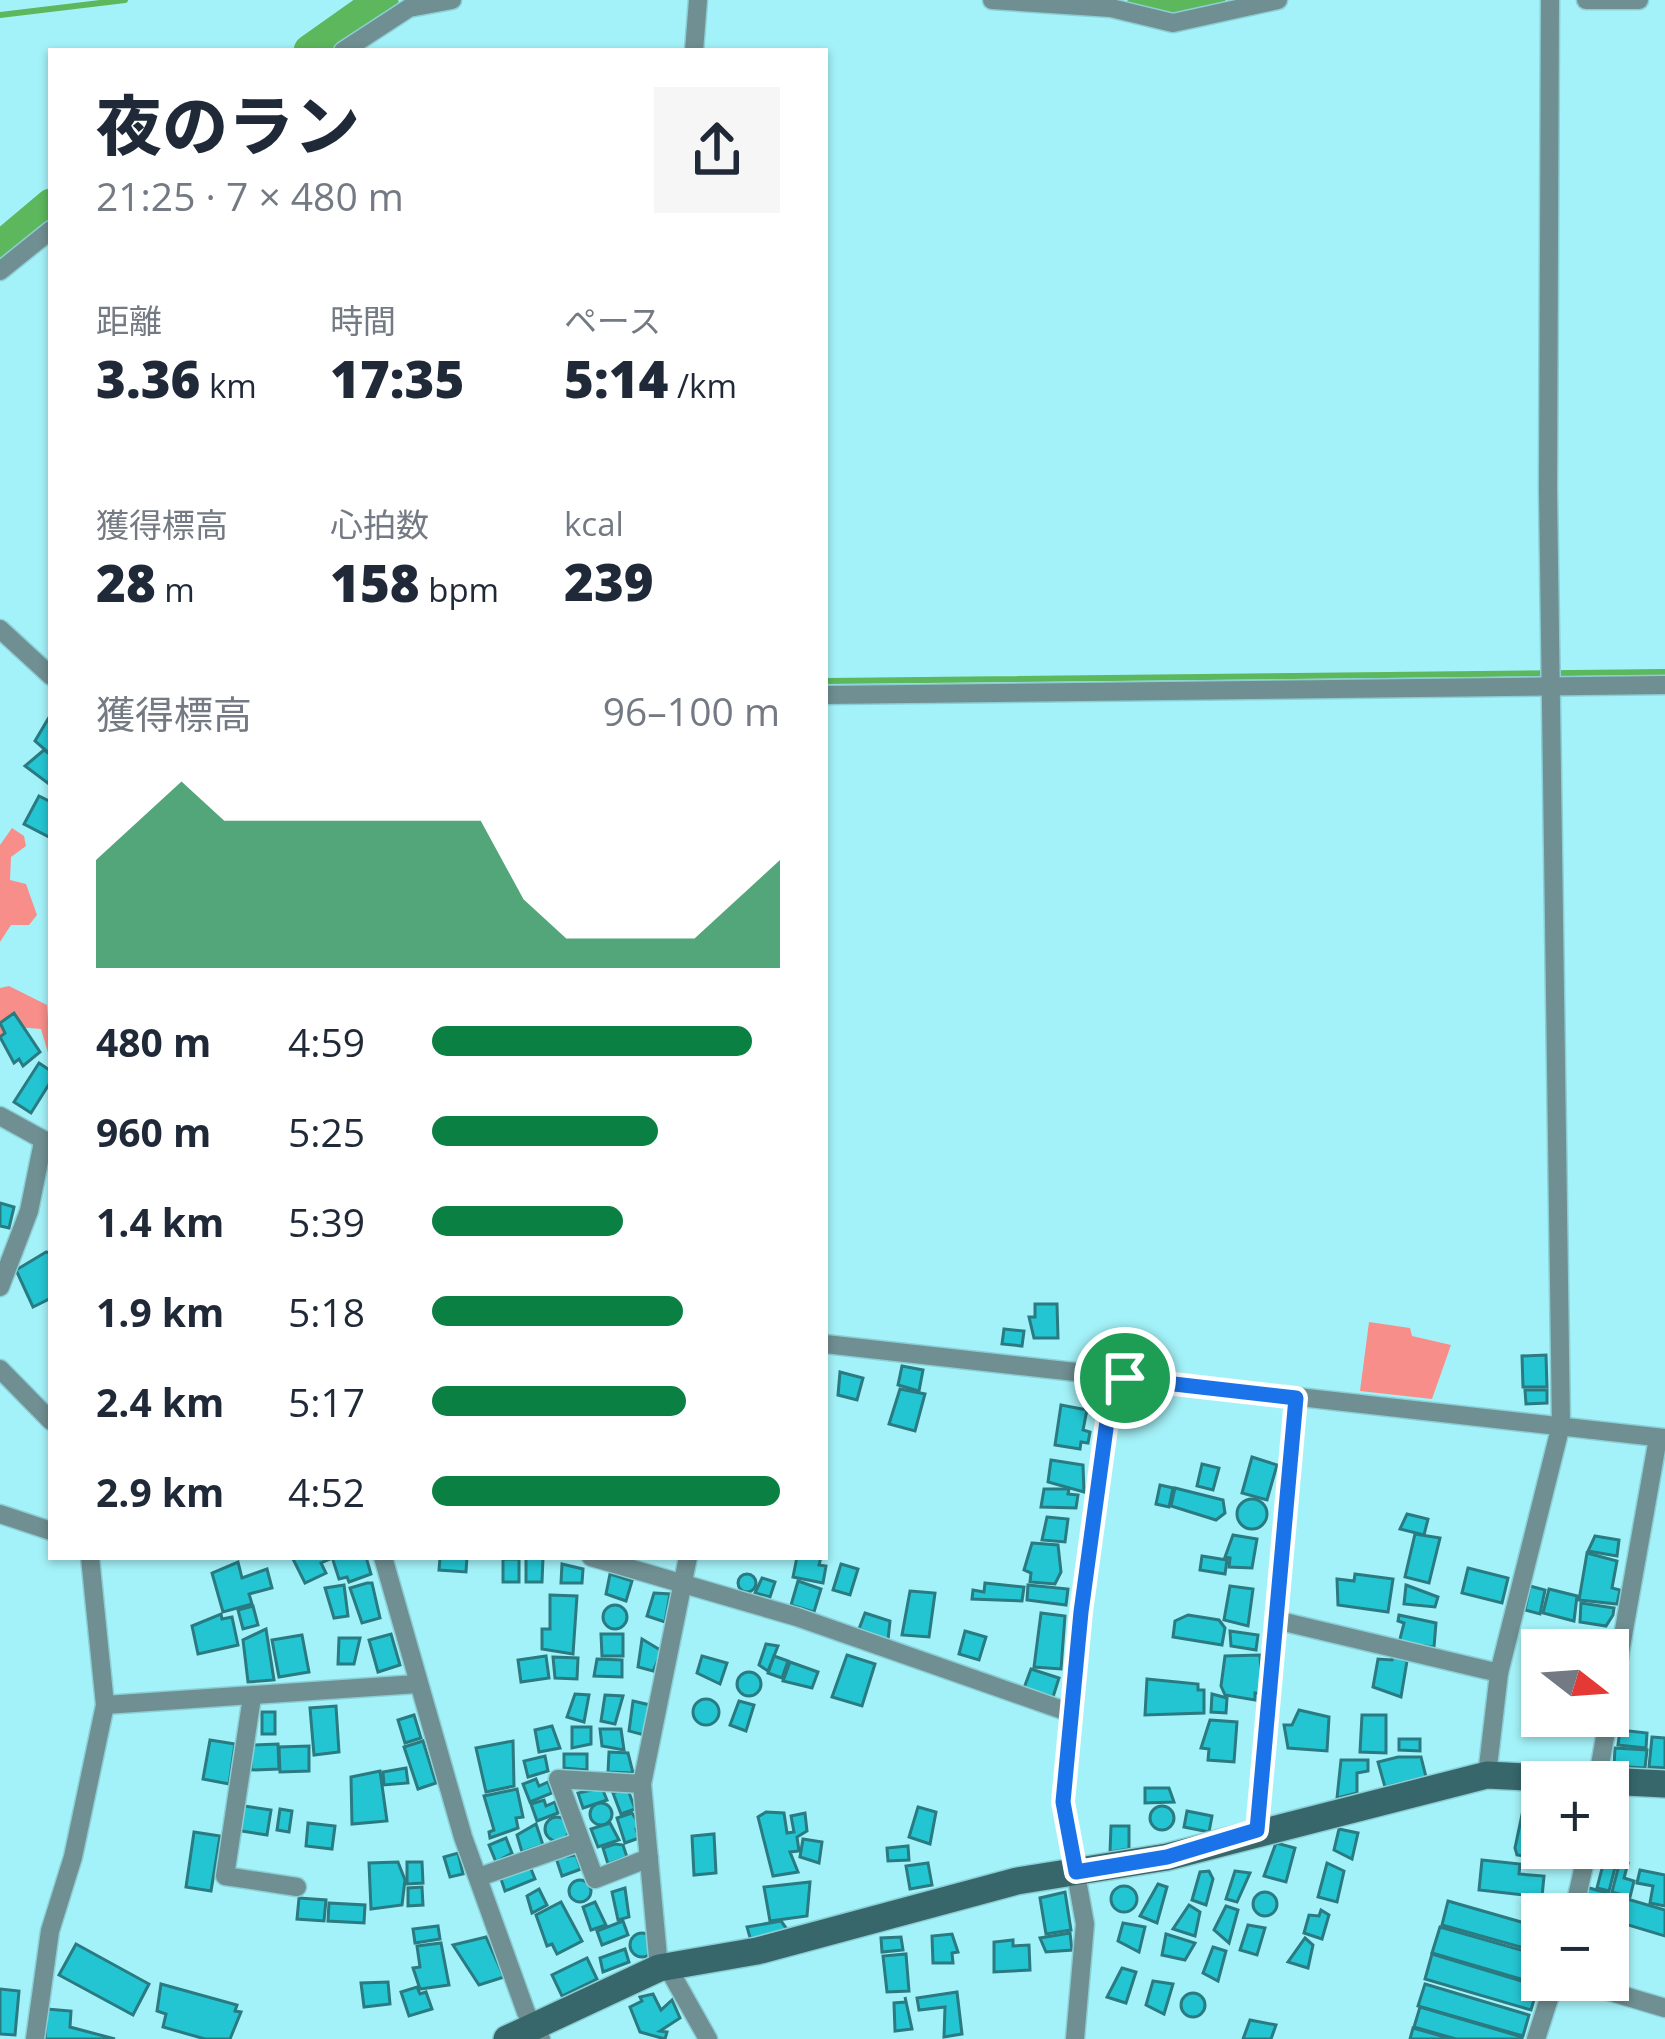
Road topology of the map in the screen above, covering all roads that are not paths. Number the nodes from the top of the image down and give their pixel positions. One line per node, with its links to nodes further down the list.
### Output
1 (452, 0): 8 (street)
2 (698, 0): 9 (street)
3 (992, 0): 4 (street)
4 (1278, 0)
5 (1550, 0): 14 (street)
6 (1586, 0): 7 (street)
7 (1639, 0)
8 (348, 48)
9 (694, 48)
10 (48, 232): 11 (street)
11 (0, 271)
12 (0, 629): 13 (street)
13 (48, 673)
14 (1550, 686): 15 (street); 16 (street); 25 (street)
15 (1665, 686)
16 (828, 695)
17 (0, 1116): 18 (street)
18 (47, 1143): 19 (street)
19 (0, 1287)
20 (828, 1344): 22 (street)
21 (0, 1370): 24 (street)
22 (1113, 1377): 23 (street); 39 (street)
23 (1296, 1398): 25 (street); 34 (street)
24 (48, 1418)
25 (1561, 1425): 26 (street); 35 (street)
26 (1661, 1438): 40 (street)
27 (0, 1514): 28 (street)
28 (48, 1530)
29 (90, 1560): 38 (street)
30 (384, 1560): 36 (street)
31 (600, 1560): 33 (street)
32 (687, 1560): 33 (street)
33 (683, 1584): 39 (street); 44 (street)
34 (1276, 1620): 35 (street); 46 (street)
35 (1499, 1672): 41 (street)
36 (417, 1684): 37 (street); 50 (street)
37 (252, 1696): 38 (street); 51 (street)
38 (105, 1705): 57 (street)
39 (1070, 1714): 49 (street)
40 (1601, 1761)
41 (1487, 1775): 42 (street); 46 (street)
42 (1521, 1777)
43 (1629, 1782): 45 (street)
44 (642, 1784): 47 (street); 48 (street)
45 (1665, 1784)
46 (1257, 1830): 49 (street)
47 (579, 1842): 48 (street); 50 (street)
48 (649, 1858): 52 (street)
49 (1076, 1872): 52 (street); 59 (street)
50 (479, 1877): 56 (street)
51 (297, 1888)
52 (663, 1967): 56 (street); 58 (street)
53 (1629, 1997): 55 (street)
54 (1548, 2001): 60 (street)
55 (1665, 2008)
56 (527, 2035)
57 (35, 2039)
58 (708, 2039)
59 (1075, 2039)
60 (1536, 2039)

